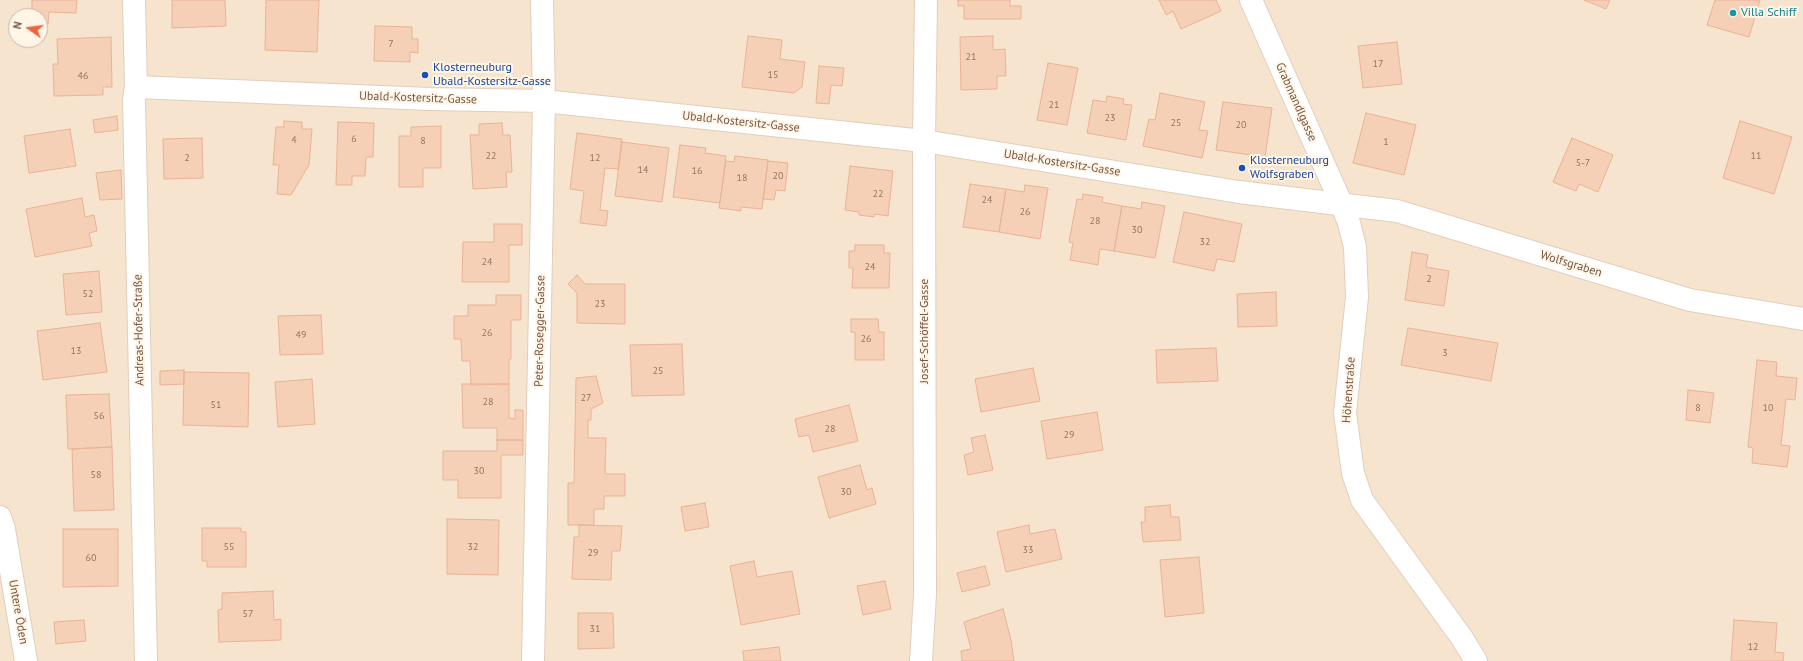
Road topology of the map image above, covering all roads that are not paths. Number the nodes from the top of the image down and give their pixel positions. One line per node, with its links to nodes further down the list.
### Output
1 (134, 0): 5 (street, Andreas-Hofer-Straße)
2 (542, 0): 6 (street, Peter-Rosegger-Gasse)
3 (926, 0): 7 (street, Josef-Schöffel-Gasse)
4 (1251, 0): 8 (street, Grabmandlgasse)
5 (136, 88): 6 (street, Ubald-Kostersitz-Gasse); 12 (street, Andreas-Hofer-Straße)
6 (544, 101): 7 (street, Ubald-Kostersitz-Gasse); 13 (street, Peter-Rosegger-Gasse)
7 (924, 141): 8 (street, Ubald-Kostersitz-Gasse); 14 (street, Josef-Schöffel-Gasse)
8 (1341, 203): 9 (street, Wolfsgraben); 15 (street, Höhenstraße)
9 (1803, 319)
10 (0, 517): 11 (street, Untere Öden)
11 (26, 661)
12 (146, 661)
13 (533, 661)
14 (921, 661)
15 (1476, 661)

